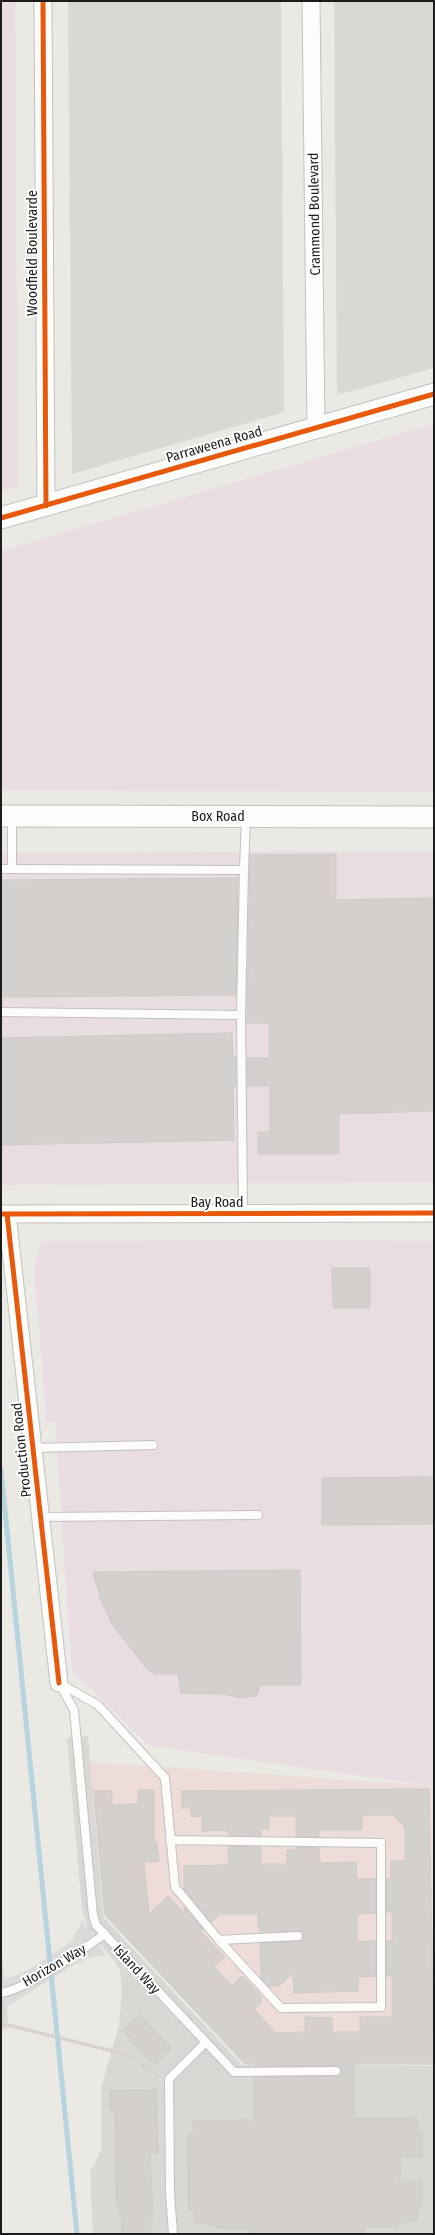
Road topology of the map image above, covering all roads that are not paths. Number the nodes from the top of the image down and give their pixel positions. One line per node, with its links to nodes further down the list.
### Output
1 (43, 1): 5 (street, Woodfield Boulevarde)
2 (311, 1): 4 (street, Crammond Boulevard)
3 (434, 394): 4 (street, Parraweena Road)
4 (316, 428): 5 (street, Parraweena Road)
5 (46, 506): 6 (street, Parraweena Road)
6 (1, 518)
7 (6, 816): 8 (street, Box Road); 11 (lane)
8 (246, 816): 9 (street, Box Road); 12 (lane)
9 (434, 817)
10 (1, 868): 11 (lane)
11 (12, 869): 12 (lane)
12 (244, 870): 14 (lane)
13 (1, 1012): 14 (lane)
14 (241, 1015): 17 (lane)
15 (434, 1213): 17 (street, Bay Road)
16 (4, 1214): 17 (street, Bay Road); 19 (street, Production Road)
17 (243, 1214)
18 (153, 1445): 19 (lane)
19 (33, 1448): 21 (street, Production Road)
20 (258, 1515): 21 (lane)
21 (41, 1518): 22 (street, Production Road)
22 (59, 1683): 23 (lane); 24 (lane, Island Way)
23 (170, 1840): 26 (lane); 26 (lane)
24 (105, 1934): 27 (lane, Horizon Way); 28 (lane, Island Way)
25 (298, 1936): 26 (lane)
26 (219, 1940)
27 (3, 1993)
28 (206, 2042): 29 (lane, Island Way); 30 (lane)
29 (336, 2071)
30 (173, 2234)

